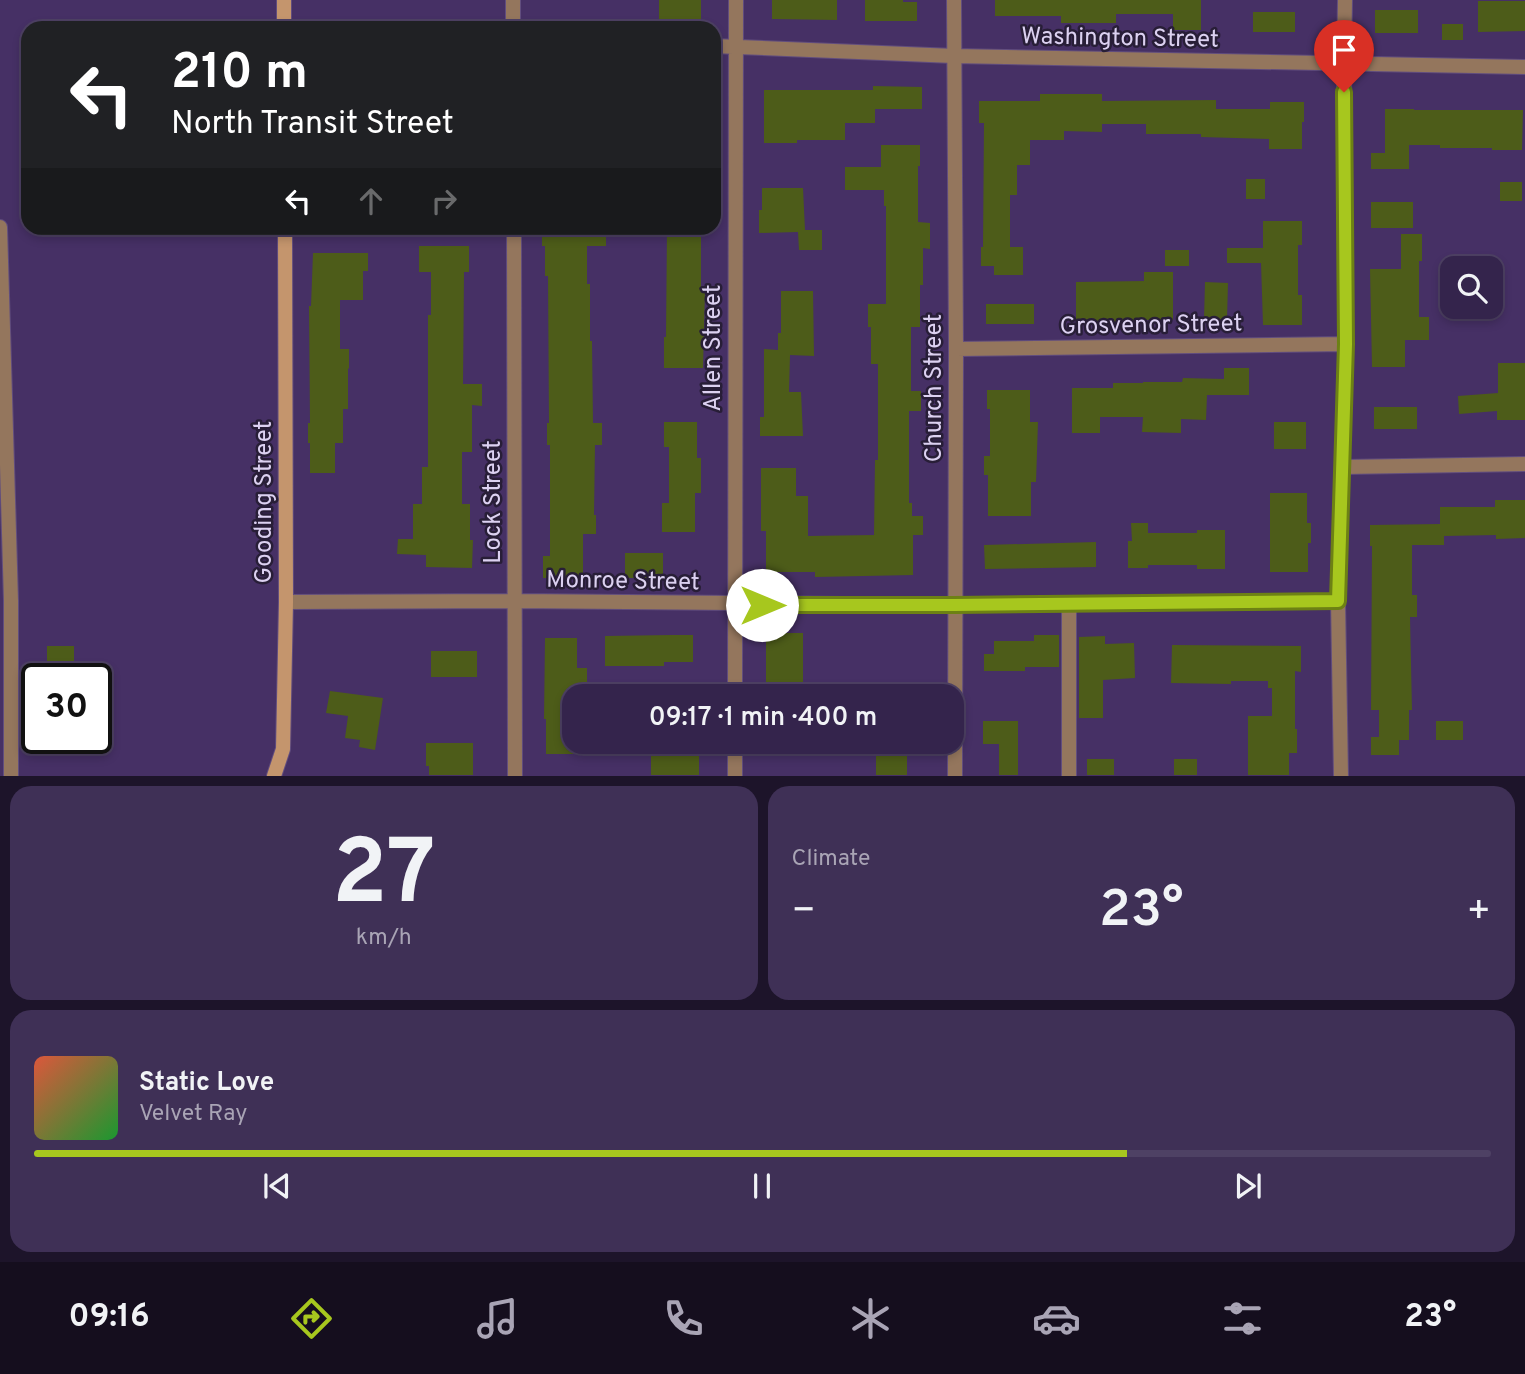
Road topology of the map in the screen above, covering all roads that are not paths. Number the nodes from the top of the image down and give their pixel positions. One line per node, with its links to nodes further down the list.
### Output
1 (284, 0): 6 (street)
2 (513, 0): 7 (street)
3 (736, 0): 9 (street, Allen Street)
4 (954, 0): 10 (street, Church Street)
5 (1345, 0): 11 (street)
6 (284, 21)
7 (513, 21)
8 (721, 46): 9 (street, Washington Street)
9 (736, 46): 10 (street, Washington Street); 24 (street, Allen Street)
10 (954, 56): 11 (street, Washington Street); 17 (street, Church Street)
11 (1344, 64): 12 (street, Washington Street); 16 (street)
12 (1525, 67)
13 (0, 227): 20 (street)
14 (285, 235): 23 (street, Gooding Street)
15 (514, 235): 21 (street, Lock Street)
16 (1346, 344): 17 (street, Grosvenor Street); 19 (street)
17 (956, 349): 26 (street, Church Street)
18 (1525, 464): 19 (street)
19 (1343, 467): 22 (street)
20 (6, 601): 29 (street)
21 (516, 601): 23 (street, Monroe Street); 24 (street, Monroe Street); 31 (street, Lock Street)
22 (1338, 601): 25 (street, Monroe Street); 35 (street)
23 (286, 602): 30 (street, Gooding Street)
24 (735, 604): 26 (street, Monroe Street); 27 (street, Allen Street)
25 (1069, 604): 26 (street, Monroe Street); 34 (street)
26 (954, 605): 33 (street, Church Street)
27 (735, 684)
28 (735, 754): 32 (street)
29 (11, 775)
30 (274, 775)
31 (515, 775)
32 (735, 775)
33 (955, 775)
34 (1069, 775)
35 (1341, 775)

